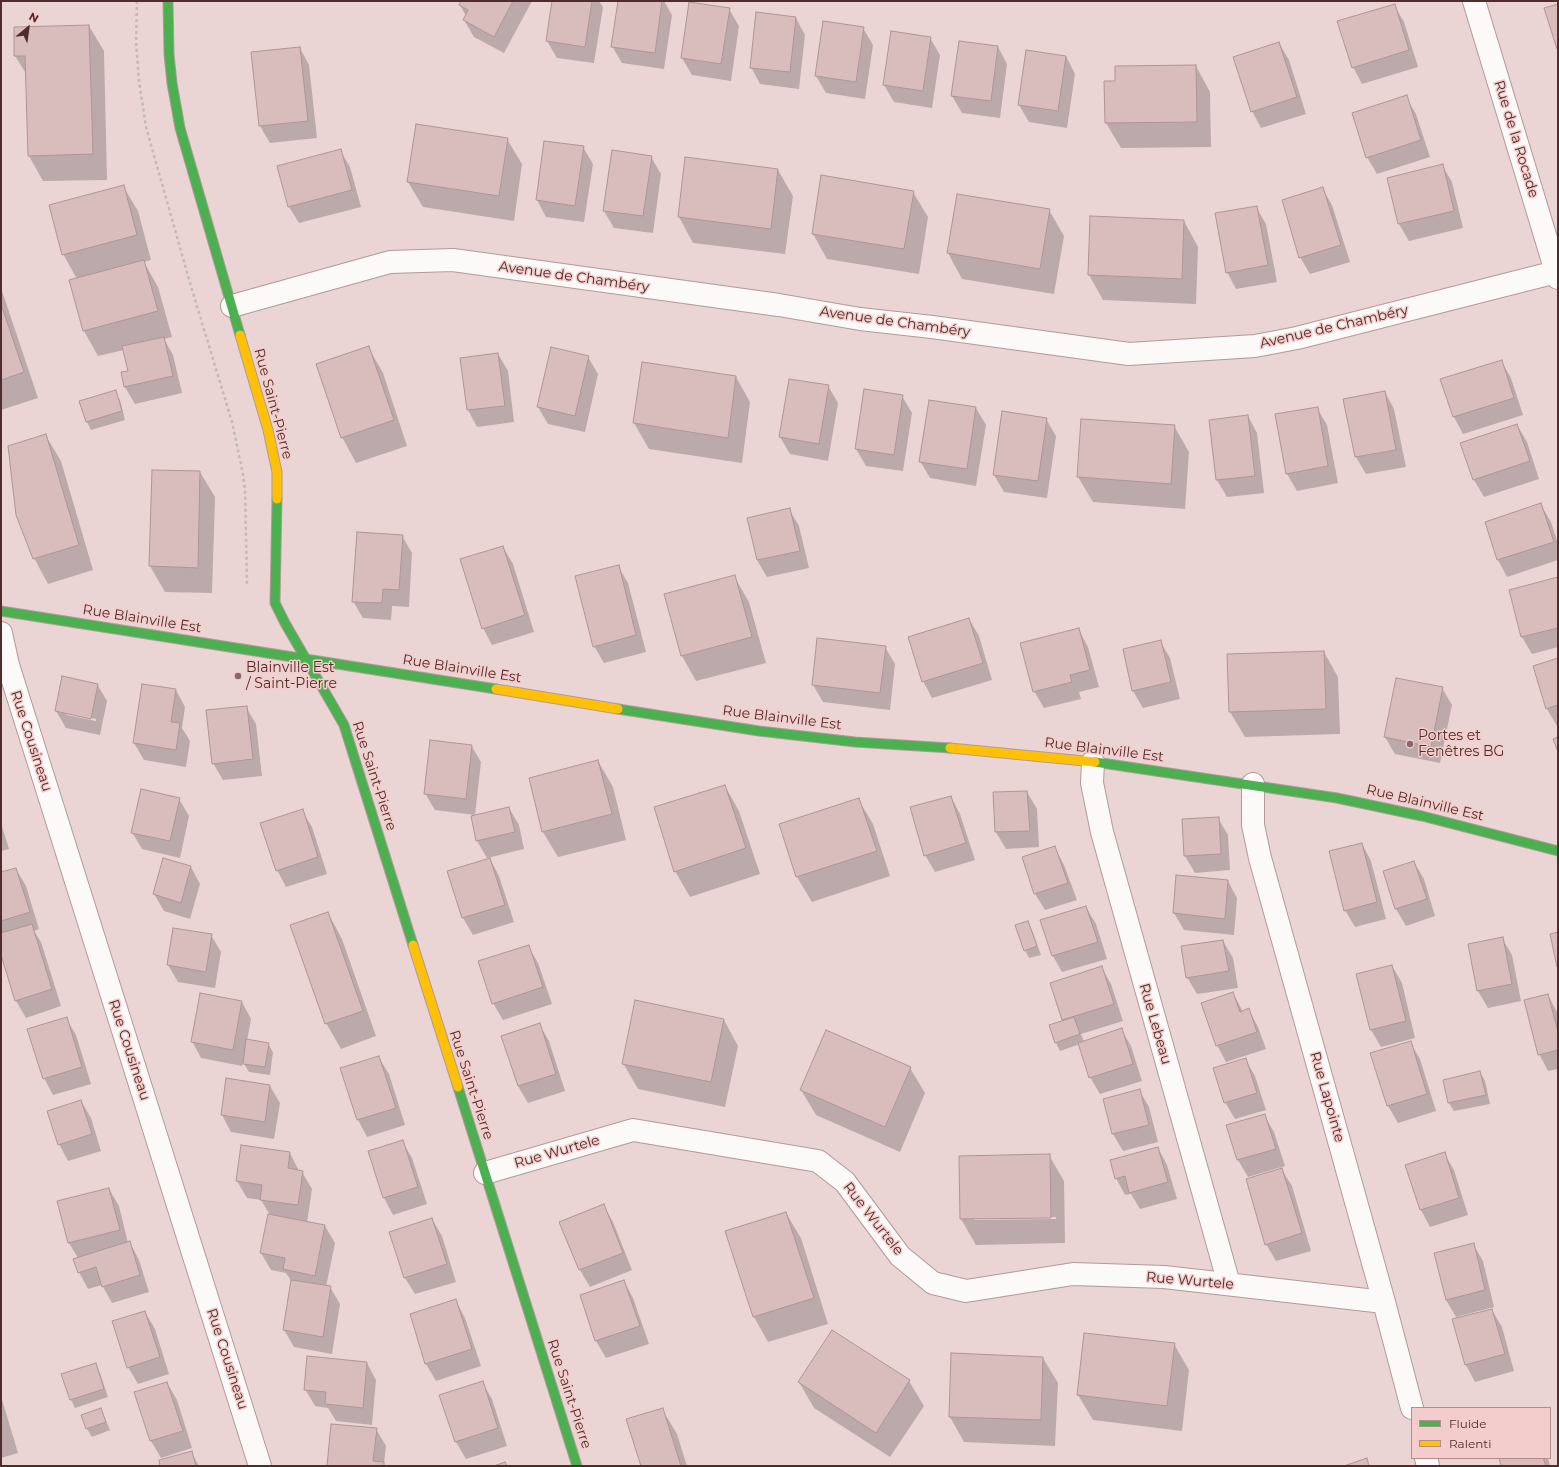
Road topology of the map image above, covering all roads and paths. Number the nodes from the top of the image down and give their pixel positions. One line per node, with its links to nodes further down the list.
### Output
1 (137, 1): 6 (path)
2 (168, 1): 5 (street, Rue Saint-Pierre)
3 (1474, 1): 4 (street, Rue de la Rocade)
4 (1557, 275): 5 (street, Avenue de Chambéry)
5 (232, 306): 9 (street, Rue Saint-Pierre)
6 (247, 583)
7 (1, 610): 9 (street, Rue Blainville Est)
8 (1, 633): 17 (street, Rue Cousineau)
9 (305, 659): 10 (street, Rue Blainville Est); 13 (street, Rue Saint-Pierre)
10 (1093, 762): 11 (street, Rue Blainville Est); 14 (street, Rue Lebeau)
11 (1253, 784): 12 (street, Rue Blainville Est); 15 (street, Rue Lapointe)
12 (1558, 851)
13 (484, 1173): 14 (street, Rue Wurtele); 18 (street, Rue Saint-Pierre)
14 (1229, 1284): 15 (street, Rue Wurtele)
15 (1384, 1302): 16 (street, Rue Lapointe)
16 (1412, 1407)
17 (260, 1466)
18 (577, 1466)

